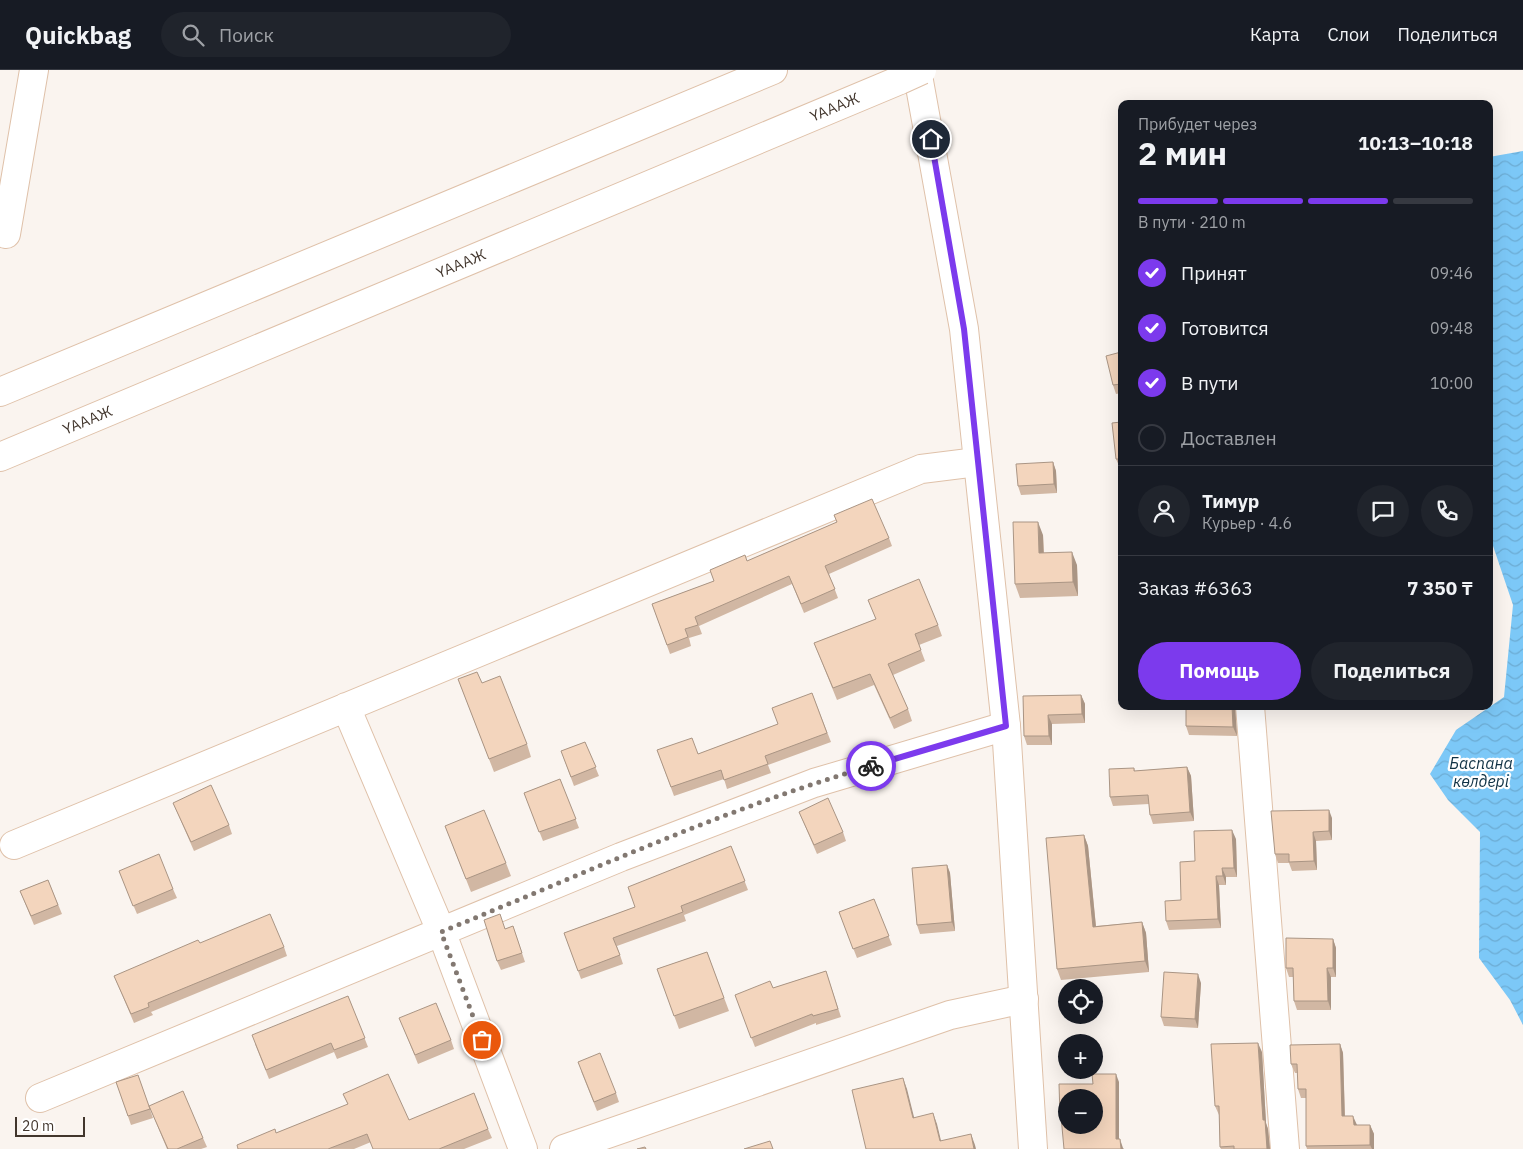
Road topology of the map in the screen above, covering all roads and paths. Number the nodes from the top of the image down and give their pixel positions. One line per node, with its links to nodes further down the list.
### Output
1 (34, 70): 4 (main road)
2 (773, 70): 5 (main road)
3 (913, 73): 6 (main road, ҮАААЖ); 7 (main road)
4 (6, 234)
5 (0, 392)
6 (0, 457)
7 (977, 462): 8 (main road); 10 (main road)
8 (346, 707): 11 (main road); 12 (main road)
9 (1250, 710): 18 (main road)
10 (1006, 726): 12 (main road); 13 (main road)
11 (14, 845)
12 (441, 932): 14 (main road); 15 (main road)
13 (1024, 999): 16 (main road); 17 (main road)
14 (40, 1098)
15 (523, 1149)
16 (564, 1149)
17 (1033, 1149)
18 (1284, 1149)

